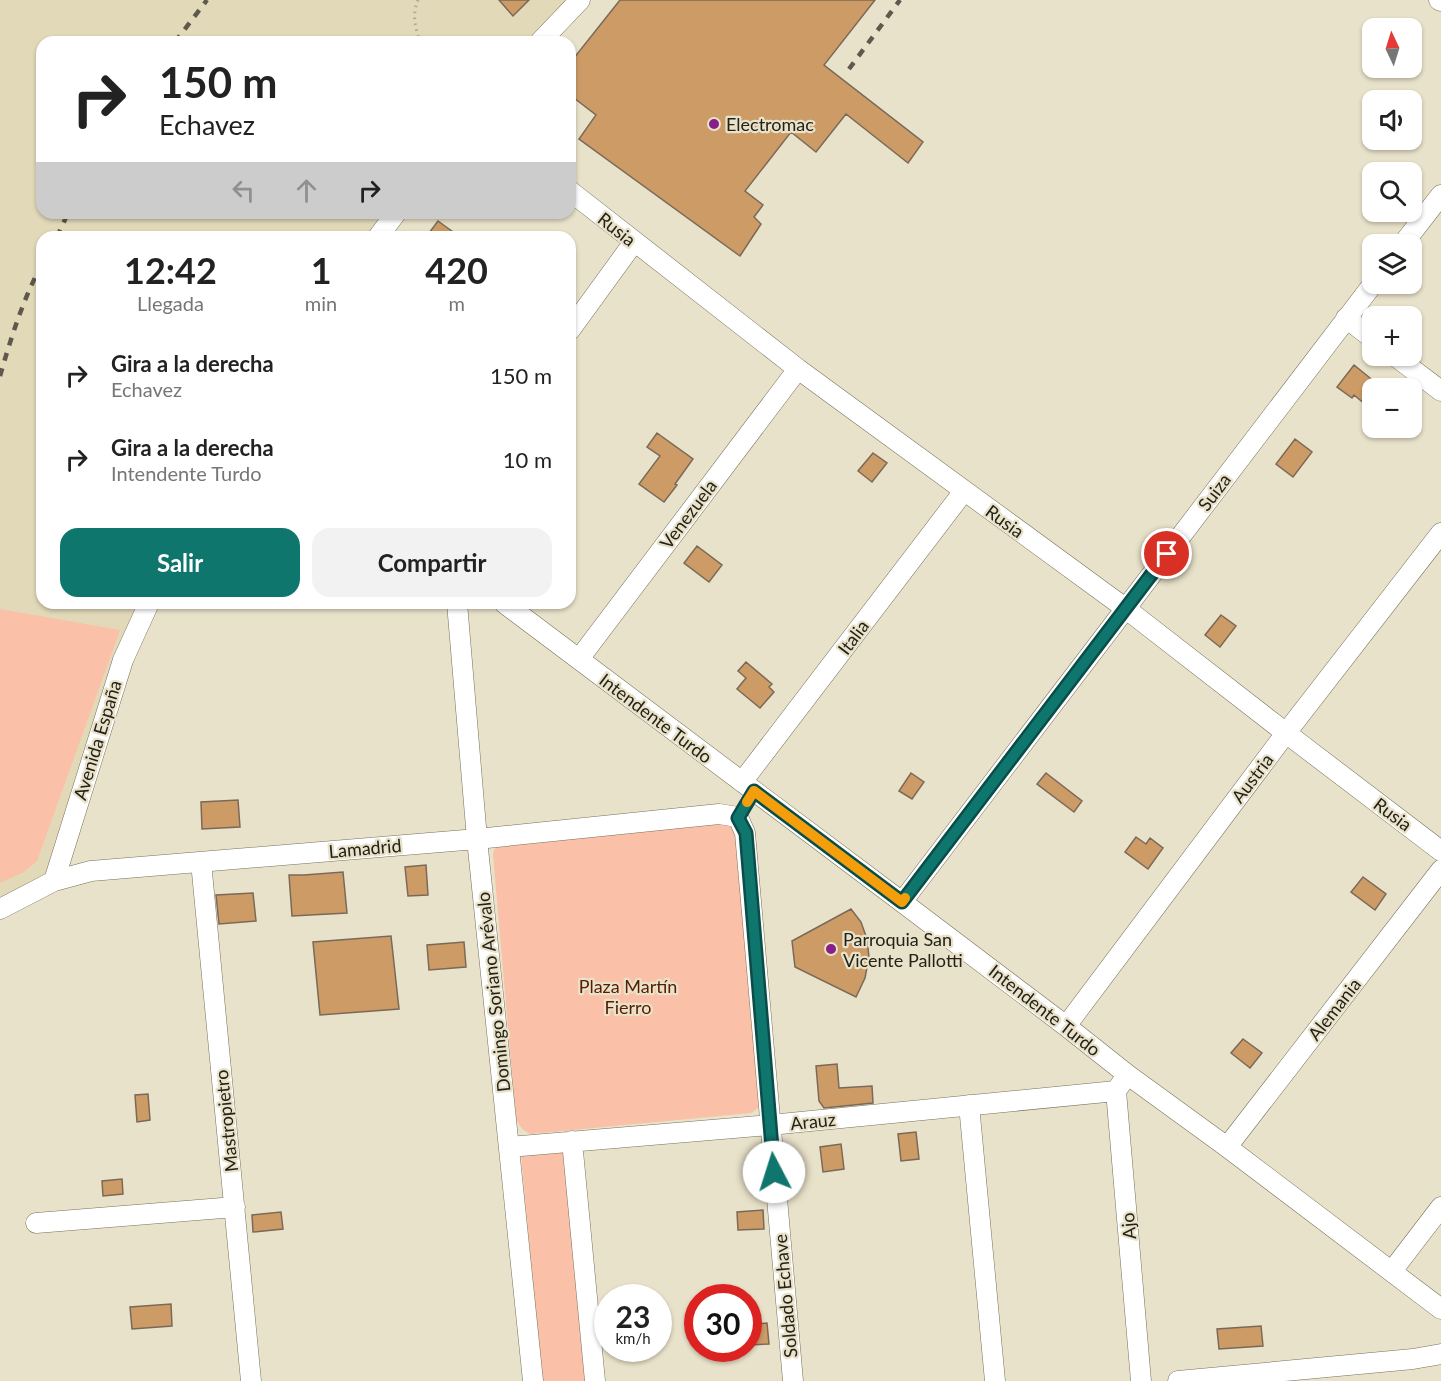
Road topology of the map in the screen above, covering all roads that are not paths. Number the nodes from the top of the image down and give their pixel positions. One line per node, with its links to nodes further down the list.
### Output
1 (580, 0): 2 (street)
2 (546, 36)
3 (1441, 195): 5 (street)
4 (576, 196): 6 (street, Rusia)
5 (1411, 234)
6 (634, 242): 9 (street); 12 (street, Rusia)
7 (1365, 294): 8 (street, Suiza)
8 (1346, 318): 10 (street); 16 (street, Suiza)
9 (576, 322)
10 (1362, 330)
11 (1408, 366): 13 (street)
12 (798, 369): 14 (street, Rusia); 20 (street, Venezuela)
13 (1441, 391)
14 (963, 491): 16 (street, Rusia); 22 (street, Italia)
15 (1441, 533): 21 (street, Austria)
16 (1125, 608): 21 (street, Rusia); 29 (street, Suiza)
17 (146, 609): 28 (street, Avenida España)
18 (458, 609): 24 (street, Domingo Soriano Arévalo)
19 (512, 609): 20 (street, Intendente Turdo)
20 (579, 659): 22 (street, Intendente Turdo)
21 (1286, 734): 25 (street, Rusia); 31 (street, Austria)
22 (748, 787): 23 (street, Italia); 29 (street, Intendente Turdo)
23 (738, 818): 24 (street, Lamadrid); 35 (street, Soldado Echave)
24 (477, 839): 26 (street, Lamadrid); 38 (street, Domingo Soriano Arévalo)
25 (1441, 851)
26 (201, 862): 28 (street, Lamadrid); 39 (street, Mastropietro)
27 (1441, 870): 37 (street, Alemania)
28 (54, 881): 30 (street, Lamadrid)
29 (902, 902): 31 (street, Intendente Turdo)
30 (0, 909)
31 (1066, 1026): 32 (street, Intendente Turdo)
32 (1128, 1075): 33 (street); 37 (street, Intendente Turdo)
33 (1116, 1091): 34 (street, Arauz); 51 (street, Ajo)
34 (969, 1105): 35 (street, Arauz); 50 (street)
35 (770, 1125): 36 (street, Arauz); 49 (street, Soldado Echave)
36 (572, 1142): 38 (street, Arauz); 48 (street)
37 (1227, 1147): 42 (street, Intendente Turdo)
38 (509, 1148): 47 (street, Domingo Soriano Arévalo)
39 (234, 1207): 41 (street); 46 (street, Mastropietro)
40 (1441, 1207): 42 (street)
41 (36, 1223)
42 (1392, 1271): 43 (street, Intendente Turdo)
43 (1441, 1309)
44 (1441, 1353): 45 (street)
45 (1313, 1375): 52 (street)
46 (251, 1381)
47 (533, 1381)
48 (595, 1381)
49 (793, 1381)
50 (995, 1381)
51 (1142, 1381)
52 (1178, 1381)

